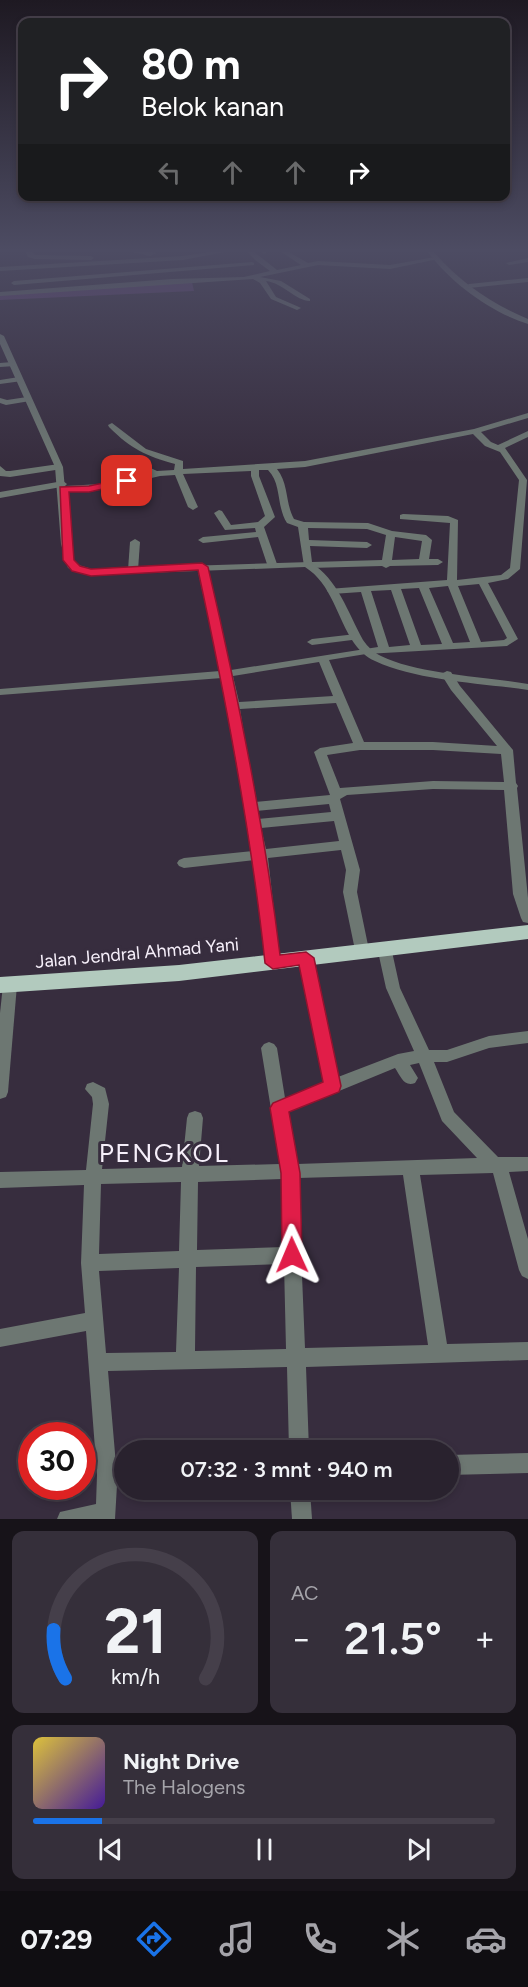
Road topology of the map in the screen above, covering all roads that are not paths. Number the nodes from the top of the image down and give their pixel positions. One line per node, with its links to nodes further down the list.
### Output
1 (0, 336): 2 (street)
2 (12, 364): 3 (street); 4 (street)
3 (0, 365)
4 (19, 379): 5 (street); 6 (street)
5 (0, 382)
6 (27, 399): 7 (street); 15 (street)
7 (0, 400)
8 (528, 415): 10 (street)
9 (112, 425): 19 (street)
10 (475, 431): 12 (street); 16 (street)
11 (528, 434): 12 (street)
12 (498, 448): 44 (street)
13 (125, 459): 21 (street)
14 (107, 464): 22 (street)
15 (59, 467): 20 (street); 23 (street)
16 (270, 467): 17 (street); 28 (street)
17 (255, 468): 19 (street); 30 (street)
18 (0, 469): 20 (street)
19 (178, 471): 21 (street); 25 (street)
20 (22, 473): 23 (street)
21 (155, 474): 22 (street)
22 (127, 481): 23 (street)
23 (63, 484): 24 (street); 43 (street)
24 (0, 495)
25 (194, 507)
26 (219, 513): 30 (street)
27 (403, 517): 45 (street)
28 (303, 525): 29 (street); 34 (street)
29 (369, 527): 31 (street); 35 (street)
30 (260, 529): 32 (street); 38 (street)
31 (391, 534): 36 (street); 41 (street)
32 (203, 540)
33 (135, 542): 43 (street)
34 (305, 543): 35 (street); 39 (street)
35 (367, 545): 40 (street)
36 (424, 562): 37 (street); 41 (street)
37 (438, 562)
38 (272, 564): 39 (street); 42 (street)
39 (309, 565): 40 (street); 49 (street)
40 (362, 565): 41 (street)
41 (386, 565)
42 (202, 567): 43 (street); 58 (street)
43 (133, 570)
44 (482, 581): 45 (street); 52 (street)
45 (452, 583): 46 (street); 52 (street)
46 (423, 585): 47 (street); 53 (street)
47 (394, 586): 48 (street); 54 (street)
48 (365, 588): 49 (street); 56 (street)
49 (332, 591): 50 (street)
50 (356, 637): 51 (street); 55 (street)
51 (312, 642)
52 (477, 645): 53 (street)
53 (449, 647): 54 (street)
54 (417, 649): 56 (street)
55 (366, 651): 56 (street); 57 (street); 59 (street)
56 (385, 651)
57 (322, 659): 58 (street); 62 (street)
58 (226, 674): 61 (street); 63 (street)
59 (447, 674): 60 (street); 65 (street)
60 (528, 687)
61 (0, 692)
62 (339, 699): 63 (street); 64 (street)
63 (234, 706): 68 (street)
64 (360, 746): 65 (street); 67 (street)
65 (507, 750): 66 (street)
66 (512, 786): 67 (street); 74 (street)
67 (335, 797): 68 (street); 69 (street)
68 (249, 807): 70 (street)
69 (339, 816): 70 (street); 71 (street)
70 (253, 824): 72 (street)
71 (347, 845): 72 (street); 78 (street)
72 (261, 855): 73 (street); 80 (street)
73 (184, 863)
74 (523, 873): 75 (street)
75 (528, 918)
76 (528, 932): 77 (highway, Jalan Jendral Ahmad Yani)
77 (384, 947): 78 (highway, Jalan Jendral Ahmad Yani); 84 (street)
78 (363, 950): 79 (highway, Jalan Jendral Ahmad Yani)
79 (306, 958): 80 (highway, Jalan Jendral Ahmad Yani); 87 (street)
80 (273, 963): 81 (highway, Jalan Jendral Ahmad Yani)
81 (5, 985): 89 (street)
82 (528, 1037): 84 (street)
83 (269, 1048): 90 (street)
84 (424, 1056): 85 (street); 93 (street)
85 (398, 1060): 86 (street); 87 (street)
86 (410, 1078)
87 (332, 1086): 90 (street)
88 (93, 1089): 97 (street)
89 (0, 1092)
90 (279, 1108): 96 (street)
91 (195, 1118): 95 (street)
92 (528, 1164): 93 (street)
93 (497, 1166): 94 (street); 102 (street)
94 (410, 1167): 96 (street); 106 (street)
95 (190, 1173): 96 (street); 97 (street); 100 (street)
96 (290, 1173): 99 (street)
97 (93, 1179): 98 (street); 101 (street)
98 (0, 1180)
99 (292, 1255): 100 (street); 107 (street)
100 (187, 1258): 101 (street); 108 (street)
101 (90, 1263): 103 (street)
102 (528, 1270)
103 (94, 1320): 104 (street); 109 (street)
104 (0, 1338)
105 (528, 1351): 106 (street)
106 (439, 1353): 107 (street)
107 (295, 1359): 108 (street); 110 (street)
108 (185, 1361): 109 (street)
109 (99, 1362): 111 (street)
110 (298, 1440)
111 (114, 1462)
112 (528, 1463): 113 (street)
113 (459, 1466)
114 (114, 1482): 116 (street)
115 (301, 1500): 118 (street)
116 (105, 1515): 117 (street)
117 (67, 1519)
118 (302, 1519)

